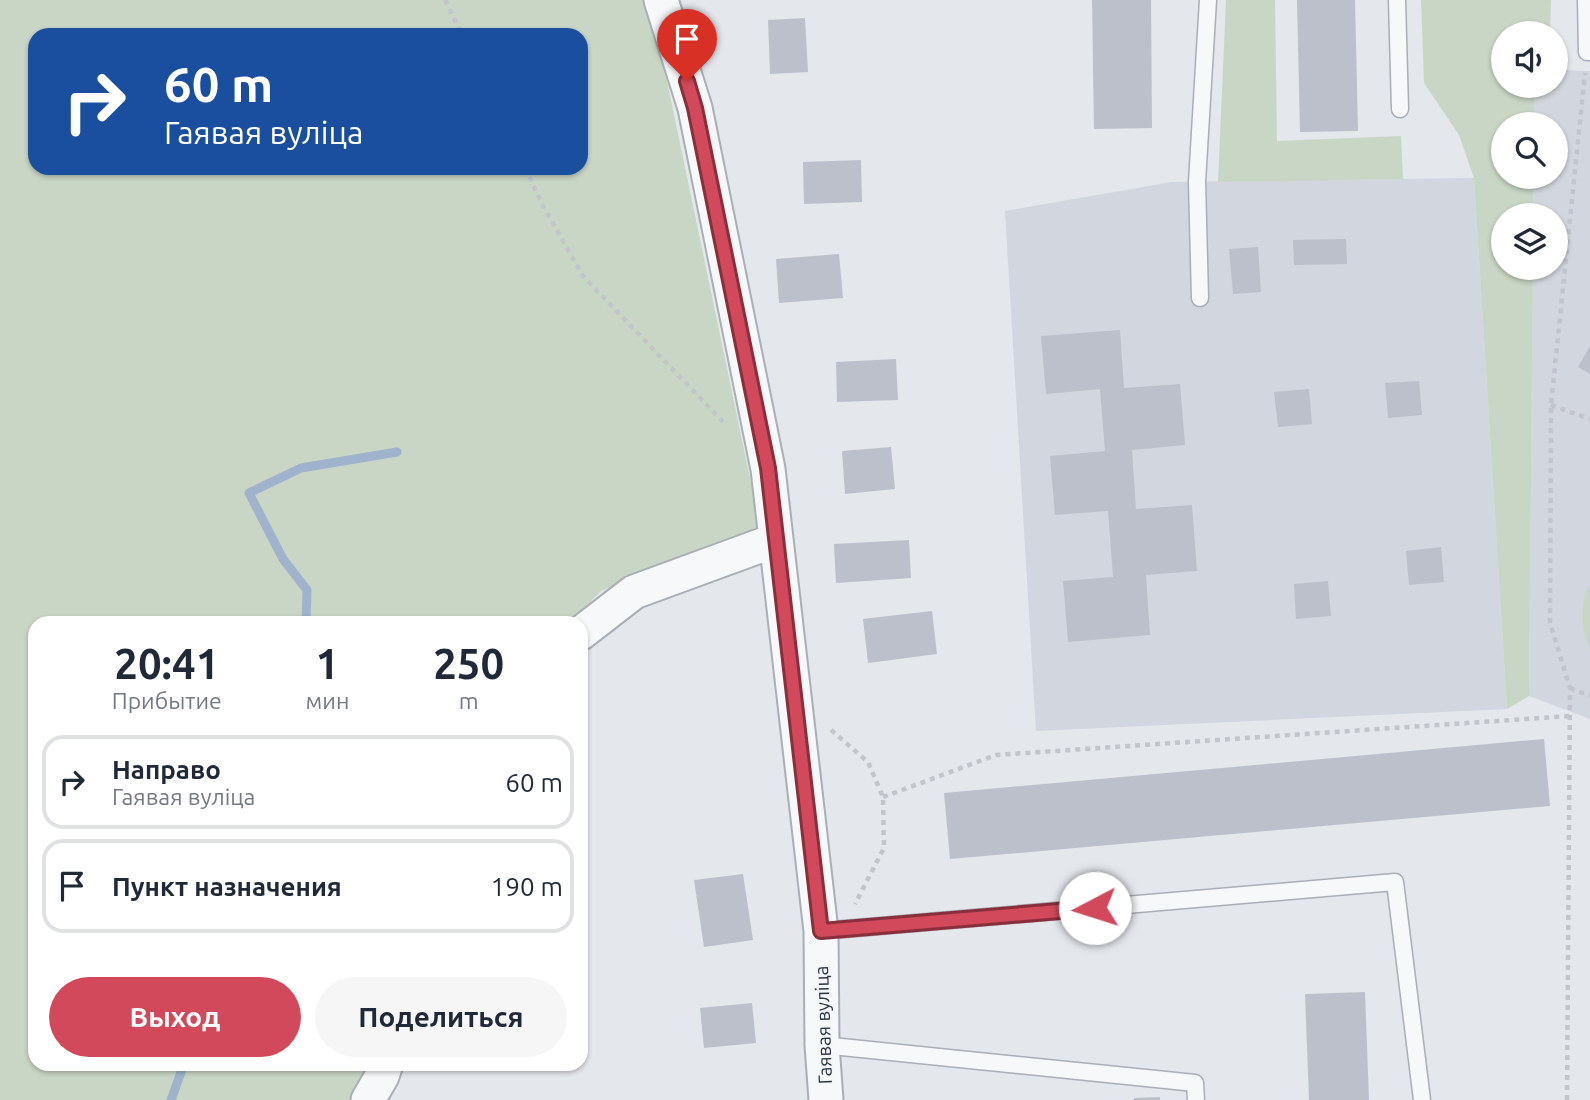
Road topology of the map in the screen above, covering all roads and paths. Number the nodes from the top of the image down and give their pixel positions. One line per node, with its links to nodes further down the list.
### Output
1 (445, 0): 6 (path)
2 (661, 0): 14 (street, Гаявая вуліца)
3 (1208, 0): 10 (lane)
4 (1397, 0): 8 (lane)
5 (1586, 0): 7 (lane)
6 (459, 28)
7 (1589, 52): 11 (path)
8 (1400, 109)
9 (528, 175): 13 (path)
10 (1200, 298)
11 (1551, 405): 12 (path); 16 (path)
12 (1590, 419)
13 (731, 430)
14 (776, 540): 15 (street); 18 (street, Гаявая вуліца)
15 (588, 628)
16 (1570, 688): 17 (path); 19 (path)
17 (1590, 696)
18 (795, 698): 20 (path); 21 (street, Гаявая вуліца)
19 (1570, 716): 20 (path); 28 (path)
20 (883, 797): 21 (path)
21 (821, 931): 22 (street, Гаявая вуліца); 27 (lane)
22 (822, 1045): 25 (street, Гаявая вуліца); 26 (lane)
23 (384, 1071): 24 (street)
24 (368, 1100)
25 (826, 1100)
26 (1196, 1100)
27 (1422, 1100)
28 (1567, 1100)

